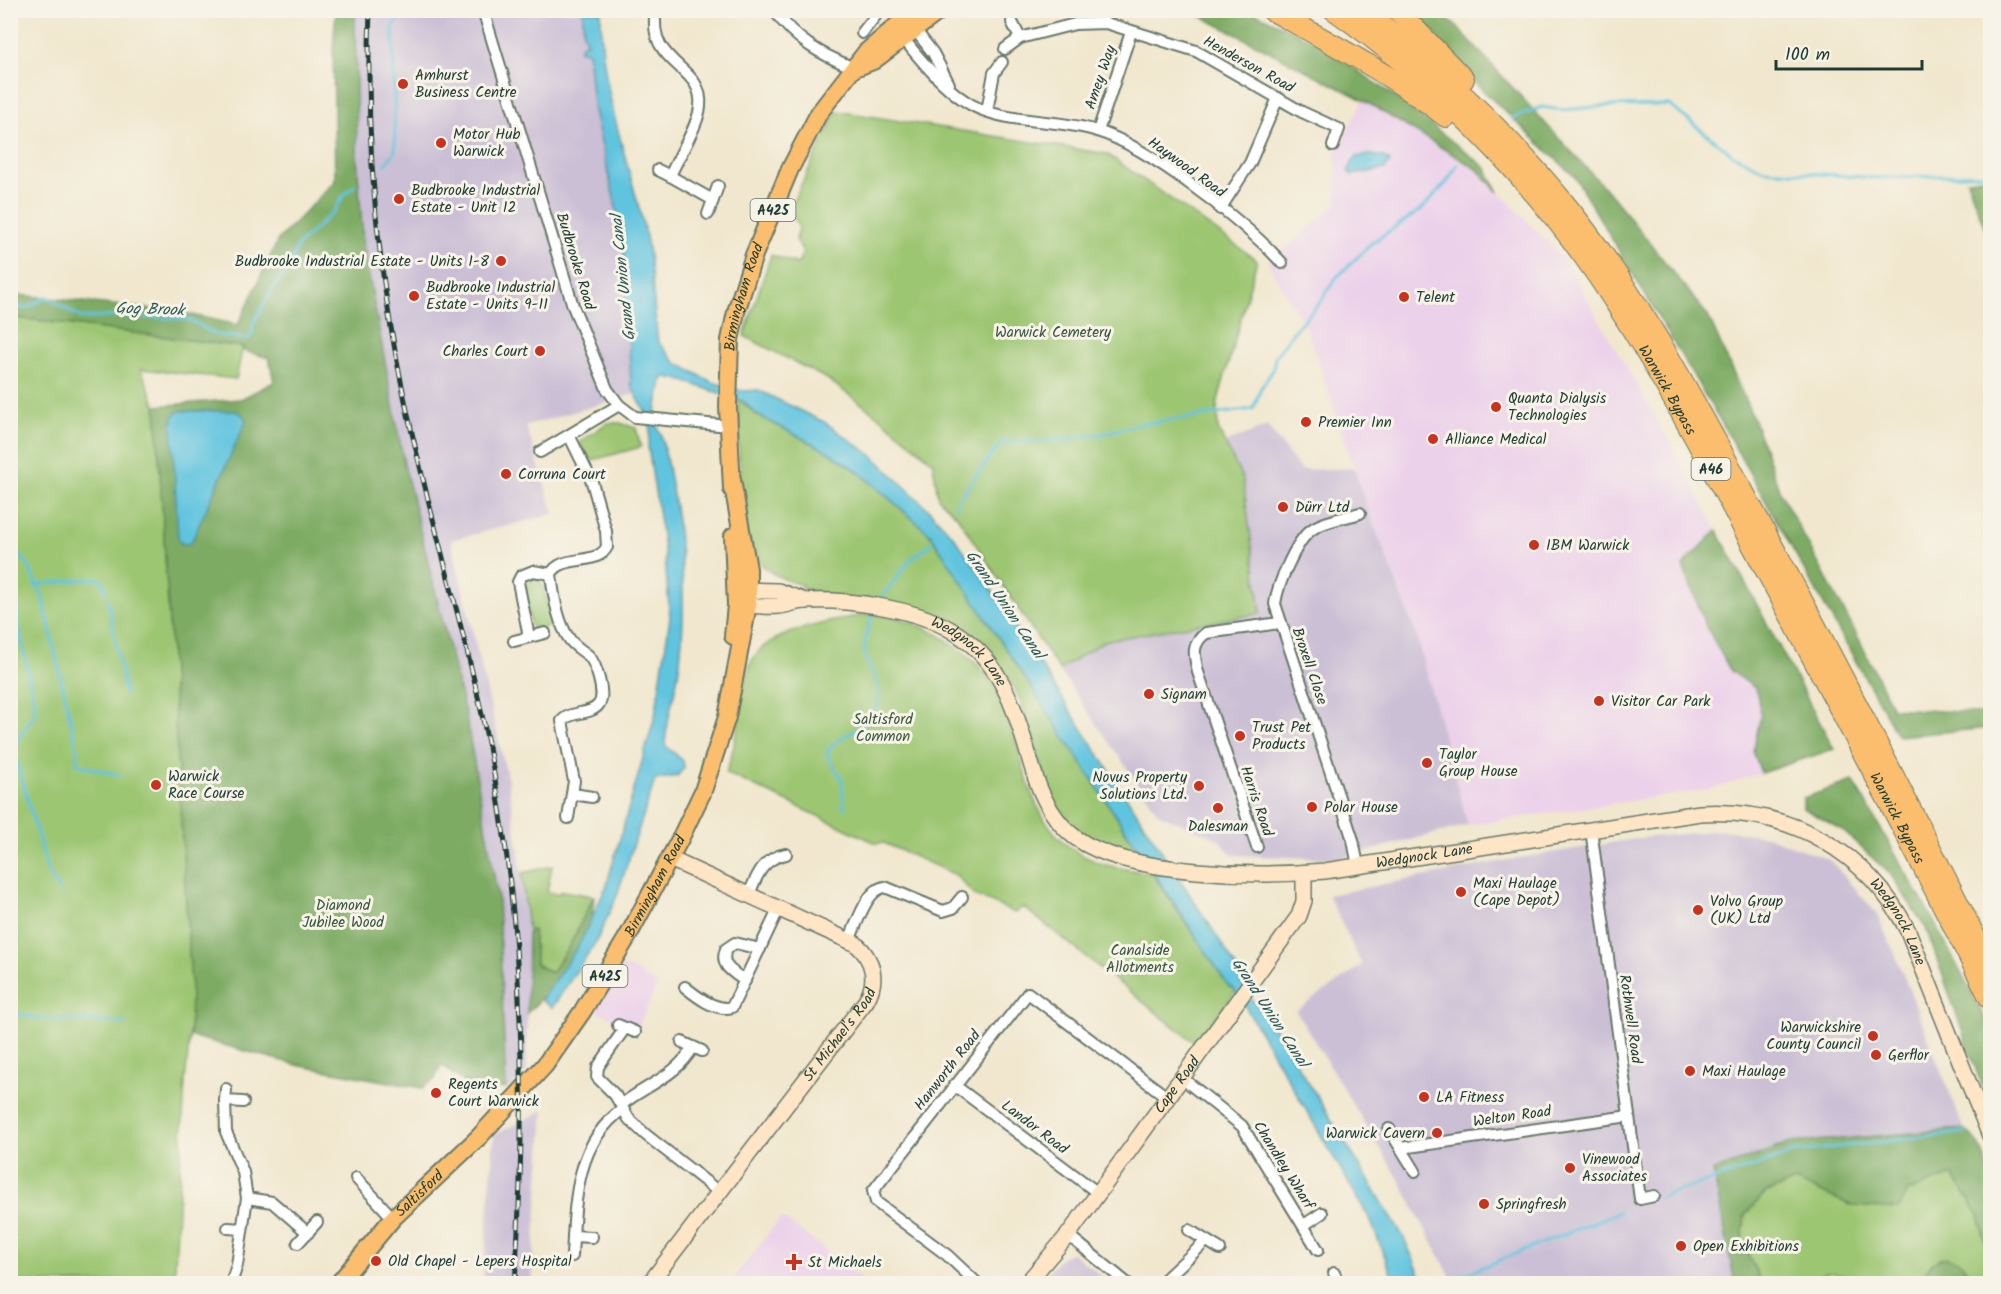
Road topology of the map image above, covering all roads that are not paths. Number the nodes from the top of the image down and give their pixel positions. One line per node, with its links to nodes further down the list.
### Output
1 (483, 10): 32 (street, Budbrooke Road)
2 (656, 10): 26 (street)
3 (774, 10): 17 (street)
4 (880, 10): 13 (street)
5 (941, 10): 10 (main road, Birmingham Road / A425)
6 (1271, 10): 25 (highway)
7 (1334, 10): 25 (highway, Warwick Bypass / A46)
8 (1363, 10): 22 (highway, Warwick Bypass / A46)
9 (1397, 10): 22 (highway)
10 (913, 22): 17 (main road, Birmingham Road / A425); 18 (street, Haywood Road); 18 (street, Haywood Road)
11 (1012, 22): 14 (street)
12 (1131, 32): 14 (street, Henderson Road); 19 (street, Henderson Road); 21 (street, Amey Way)
13 (866, 33)
14 (1020, 38): 15 (street, Henderson Road)
15 (1005, 49)
16 (1002, 62): 20 (street)
17 (854, 68): 33 (main road, Birmingham Road / A425)
18 (950, 87): 20 (street, Haywood Road)
19 (1278, 98): 23 (street, Henderson Road); 29 (street)
20 (987, 111): 21 (street, Haywood Road)
21 (1098, 131): 29 (street, Haywood Road)
22 (1512, 143): 57 (highway, Warwick Bypass / A46)
23 (1333, 146)
24 (658, 171): 26 (street)
25 (1516, 173): 60 (highway, Warwick Bypass / A46)
26 (670, 176): 28 (street)
27 (718, 186): 28 (street)
28 (713, 200): 30 (street)
29 (1220, 209): 31 (street, Haywood Road)
30 (708, 214)
31 (1282, 263)
32 (619, 405): 33 (street, Budbrooke Road); 34 (street)
33 (729, 426): 38 (main road, Birmingham Road)
34 (569, 435): 35 (street); 37 (street)
35 (540, 452)
36 (1360, 513): 39 (street, Broxell Close)
37 (551, 574): 41 (street); 43 (street)
38 (742, 598): 49 (main road, Birmingham Road / A425); 51 (street, Wedgnock Lane)
39 (1280, 623): 47 (street, Harris Road); 50 (street, Broxell Close)
40 (545, 633): 41 (street)
41 (528, 637): 42 (street)
42 (514, 641)
43 (573, 794): 44 (street); 45 (street)
44 (592, 797)
45 (568, 818)
46 (1591, 829): 50 (street, Wedgnock Lane); 71 (street, Rothwell Road); 73 (street, Wedgnock Lane)
47 (1257, 847)
48 (786, 855): 52 (street)
49 (670, 859): 52 (street, St Michael's Road); 70 (main road, Birmingham Road / A425)
50 (1358, 866): 51 (street, Wedgnock Lane)
51 (1304, 873): 63 (street, Cape Road)
52 (749, 894): 54 (street, St Michael's Road)
53 (962, 897): 55 (street)
54 (779, 908): 55 (street, St Michael's Road); 56 (street)
55 (849, 940): 77 (street, St Michael's Road)
56 (760, 949): 58 (street); 58 (street)
57 (1990, 966)
58 (745, 981): 59 (street)
59 (685, 987)
60 (1990, 999)
61 (626, 1028): 69 (street)
62 (692, 1047): 69 (street)
63 (1181, 1077): 66 (street, Cape Road); 84 (street, Chandley Wharf)
64 (954, 1085): 66 (street, Hanworth Road); 78 (street, Landor Road); 101 (street, Hanworth Road)
65 (226, 1089): 67 (street)
66 (1167, 1097): 78 (street, Cape Road)
67 (225, 1101): 68 (street); 80 (street)
68 (243, 1102)
69 (622, 1107): 77 (street); 90 (street)
70 (506, 1110): 82 (main road, Saltisford / A425)
71 (1629, 1116): 74 (street, Welton Road); 79 (street, Rothwell Road)
72 (1389, 1129): 74 (street)
73 (1990, 1136)
74 (1401, 1148): 75 (street)
75 (1415, 1171)
76 (356, 1178): 82 (street)
77 (719, 1192): 100 (street, St Michael's Road)
78 (1098, 1193): 89 (street, Cape Road)
79 (1654, 1196)
80 (247, 1198): 86 (street); 88 (street)
81 (1322, 1213): 84 (street, Chandley Wharf)
82 (393, 1218): 99 (main road, Saltisford / A425)
83 (318, 1222): 88 (street)
84 (1304, 1225): 95 (street, Chandley Wharf)
85 (228, 1228): 86 (street)
86 (242, 1229): 98 (street)
87 (1190, 1230): 92 (street)
88 (308, 1233): 93 (street)
89 (1068, 1235): 102 (street, Cape Road); 103 (street)
90 (573, 1236): 91 (street); 96 (street)
91 (592, 1237)
92 (1206, 1241): 94 (street); 104 (street)
93 (298, 1243)
94 (1220, 1249)
95 (1318, 1250)
96 (572, 1256)
97 (1334, 1273): 105 (street)
98 (231, 1284)
99 (338, 1284)
100 (649, 1284)
101 (978, 1284)
102 (1026, 1284)
103 (1128, 1284)
104 (1160, 1284)
105 (1339, 1284)

